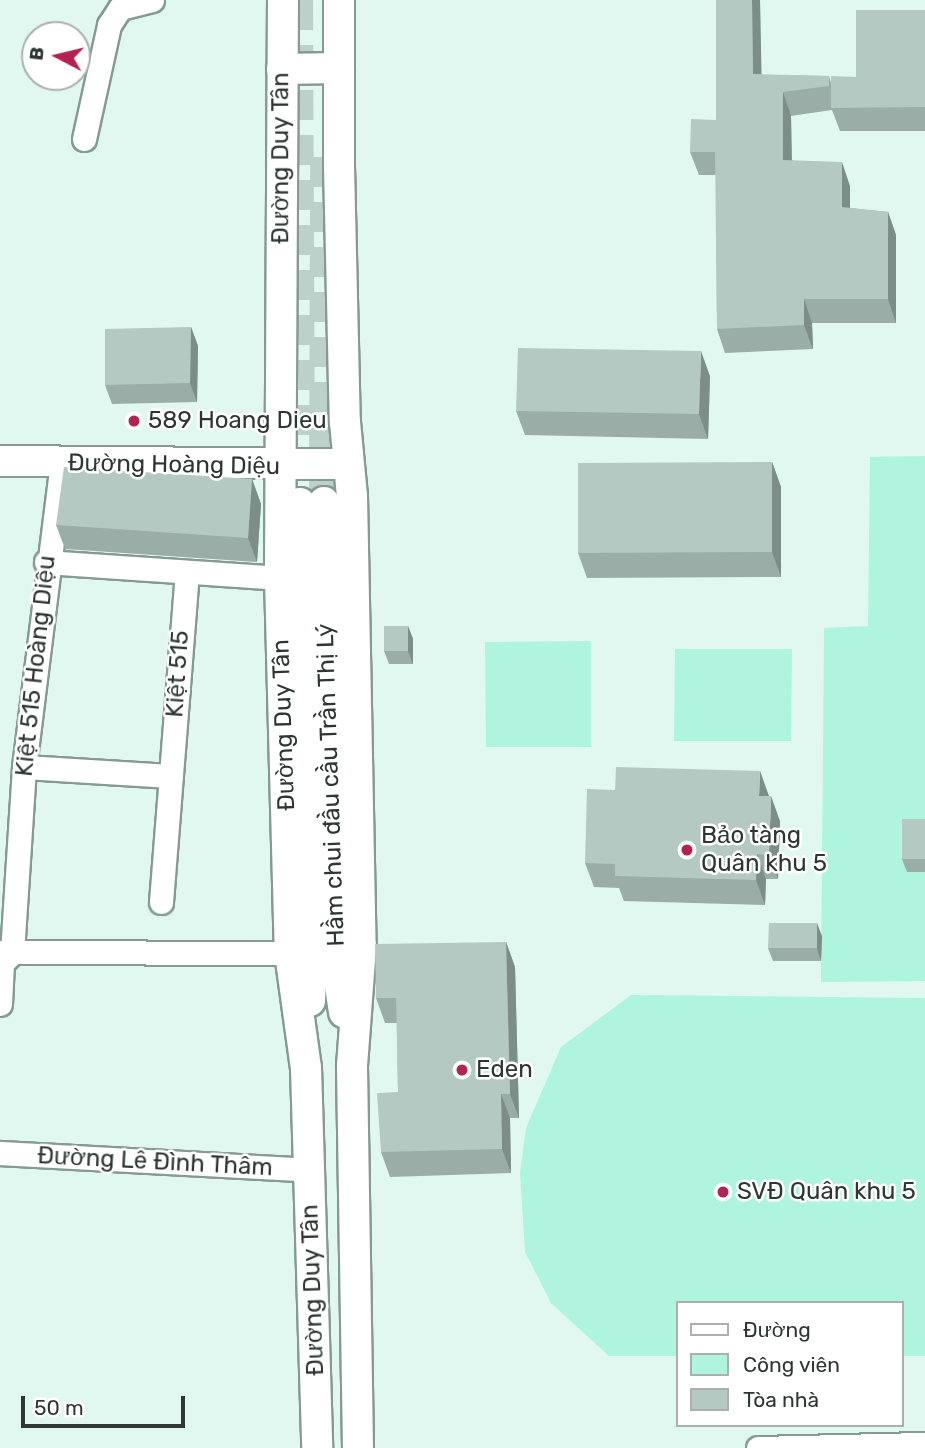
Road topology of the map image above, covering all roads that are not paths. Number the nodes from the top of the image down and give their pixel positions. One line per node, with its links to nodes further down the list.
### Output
1 (152, 0): 6 (street)
2 (283, 0): 5 (main road, Đường Duy Tân)
3 (339, 0): 4 (main road, Đường Duy Tân)
4 (339, 68): 5 (main road); 9 (main road, Đường Duy Tân)
5 (282, 69): 10 (main road, Đường Duy Tân)
6 (85, 139)
7 (0, 461): 8 (main road, Đường Hoàng Diệu)
8 (62, 464): 10 (main road, Đường Hoàng Diệu); 11 (street, Kiệt 515 Hoàng Diệu)
9 (348, 464): 10 (main road, Đường Hoàng Diệu); 21 (main road, Đường Duy Tân)
10 (279, 466): 13 (main road, Đường Duy Tân)
11 (47, 562): 12 (street); 14 (street, Kiệt 515 Hoàng Diệu)
12 (187, 572): 13 (street); 15 (street, Kiệt 515)
13 (280, 578): 18 (main road, Đường Duy Tân)
14 (24, 767): 15 (street); 17 (street, Kiệt 515 Hoàng Diệu)
15 (171, 776): 16 (street, Kiệt 515)
16 (161, 902)
17 (6, 952): 18 (street); 19 (street, Kiệt 515 Hoàng Diệu)
18 (290, 953): 20 (main road, Đường Duy Tân)
19 (0, 1004)
20 (306, 1068): 21 (main road, Hầm chui đầu cầu Trần Thị Lý); 23 (main road, Đường Duy Tân)
21 (352, 1068): 26 (main road, Đường Duy Tân)
22 (0, 1153): 23 (street, Đường Lê Đình Thâm)
23 (310, 1170): 25 (main road, Đường Duy Tân)
24 (925, 1444): 27 (street)
25 (317, 1448)
26 (358, 1448)
27 (758, 1448)

